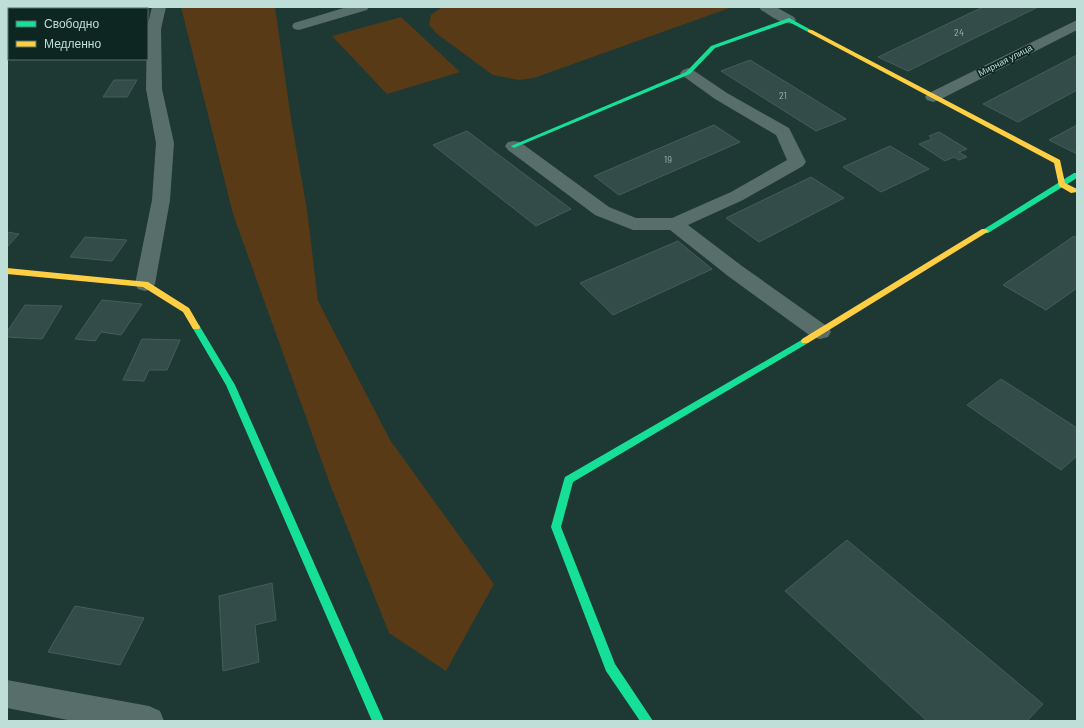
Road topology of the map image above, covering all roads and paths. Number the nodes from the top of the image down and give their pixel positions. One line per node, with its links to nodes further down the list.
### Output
1 (159, 7): 15 (street)
2 (362, 7): 6 (street)
3 (766, 7): 4 (street)
4 (789, 20): 7 (street); 8 (street)
5 (1077, 24): 8 (street, Мирная улица)
6 (299, 26)
7 (688, 73): 9 (street); 13 (street)
8 (933, 96): 11 (street)
9 (514, 146): 13 (street)
10 (1077, 175): 11 (street)
11 (1062, 184): 12 (street); 16 (street)
12 (1077, 192)
13 (675, 224): 16 (street)
14 (7, 271): 15 (street)
15 (145, 284): 19 (street)
16 (820, 332): 20 (street)
17 (7, 694): 18 (street)
18 (149, 721)
19 (378, 721)
20 (647, 721)

